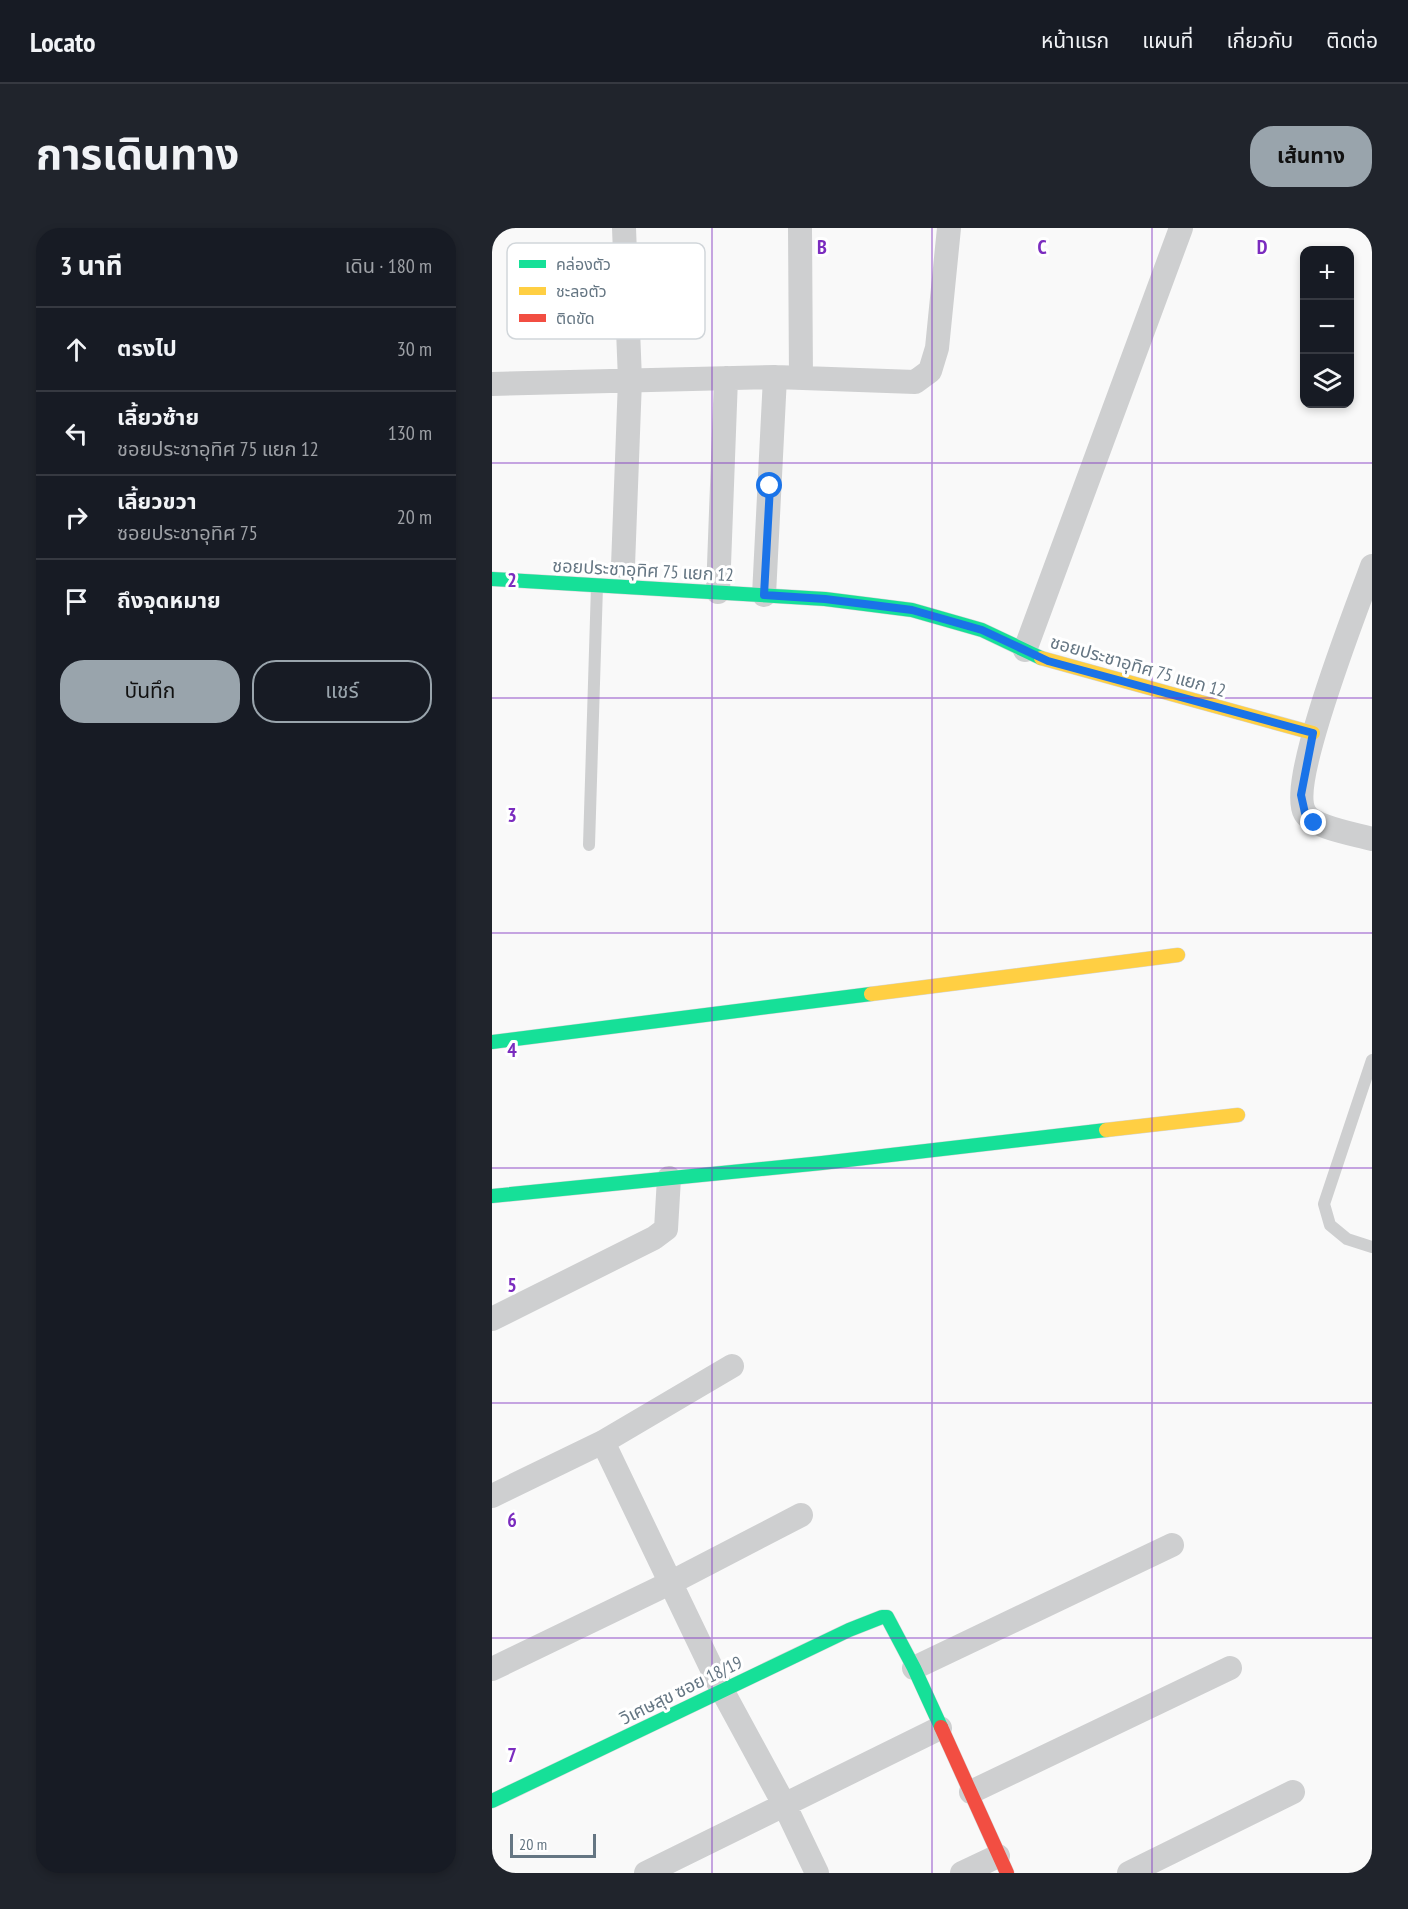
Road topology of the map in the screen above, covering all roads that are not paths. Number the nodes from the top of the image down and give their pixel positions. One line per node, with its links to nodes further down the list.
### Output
1 (624, 228): 5 (street)
2 (800, 228): 9 (street)
3 (949, 228): 9 (street)
4 (1181, 228): 19 (street)
5 (625, 243)
6 (628, 339): 10 (street)
7 (775, 377): 8 (street); 9 (street); 17 (street)
8 (726, 378): 10 (street); 16 (street)
9 (801, 378)
10 (630, 380): 11 (street); 12 (street)
11 (492, 384)
12 (623, 566)
13 (1372, 566): 18 (street)
14 (492, 579): 15 (street, ชอยประชาอุทิศ 75 แยก 12)
15 (597, 585): 16 (street, ชอยประชาอุทิศ 75 แยก 12); 22 (lane)
16 (717, 592): 17 (street, ชอยประชาอุทิศ 75 แยก 12)
17 (764, 595): 19 (street, ชอยประชาอุทิศ 75 แยก 12)
18 (1362, 624): 20 (street)
19 (1025, 650): 20 (street, ชอยประชาอุทิศ 75 แยก 12)
20 (1313, 733): 21 (street)
21 (1372, 839)
22 (589, 845)
23 (1178, 955): 24 (street)
24 (492, 1042)
25 (1372, 1060): 29 (lane)
26 (1238, 1115): 27 (street)
27 (669, 1179): 28 (street); 30 (street)
28 (492, 1196)
29 (1372, 1247)
30 (492, 1319)
31 (732, 1366): 32 (street)
32 (603, 1442): 33 (street); 36 (street)
33 (492, 1496)
34 (801, 1515): 36 (street)
35 (1172, 1545): 37 (street)
36 (672, 1582): 39 (street); 40 (street)
37 (914, 1668): 40 (street, วิเศษสุข ซอย 18/19); 41 (street)
38 (1230, 1668): 42 (street)
39 (492, 1669)
40 (722, 1690): 44 (street, วิเศษสุข ซอย 18/19); 45 (street)
41 (940, 1728): 42 (street); 45 (street)
42 (971, 1792): 46 (street)
43 (1293, 1792): 50 (street)
44 (492, 1801)
45 (785, 1806): 47 (street); 48 (street)
46 (1002, 1864): 49 (street)
47 (646, 1873)
48 (817, 1873)
49 (962, 1873)
50 (1129, 1873)

